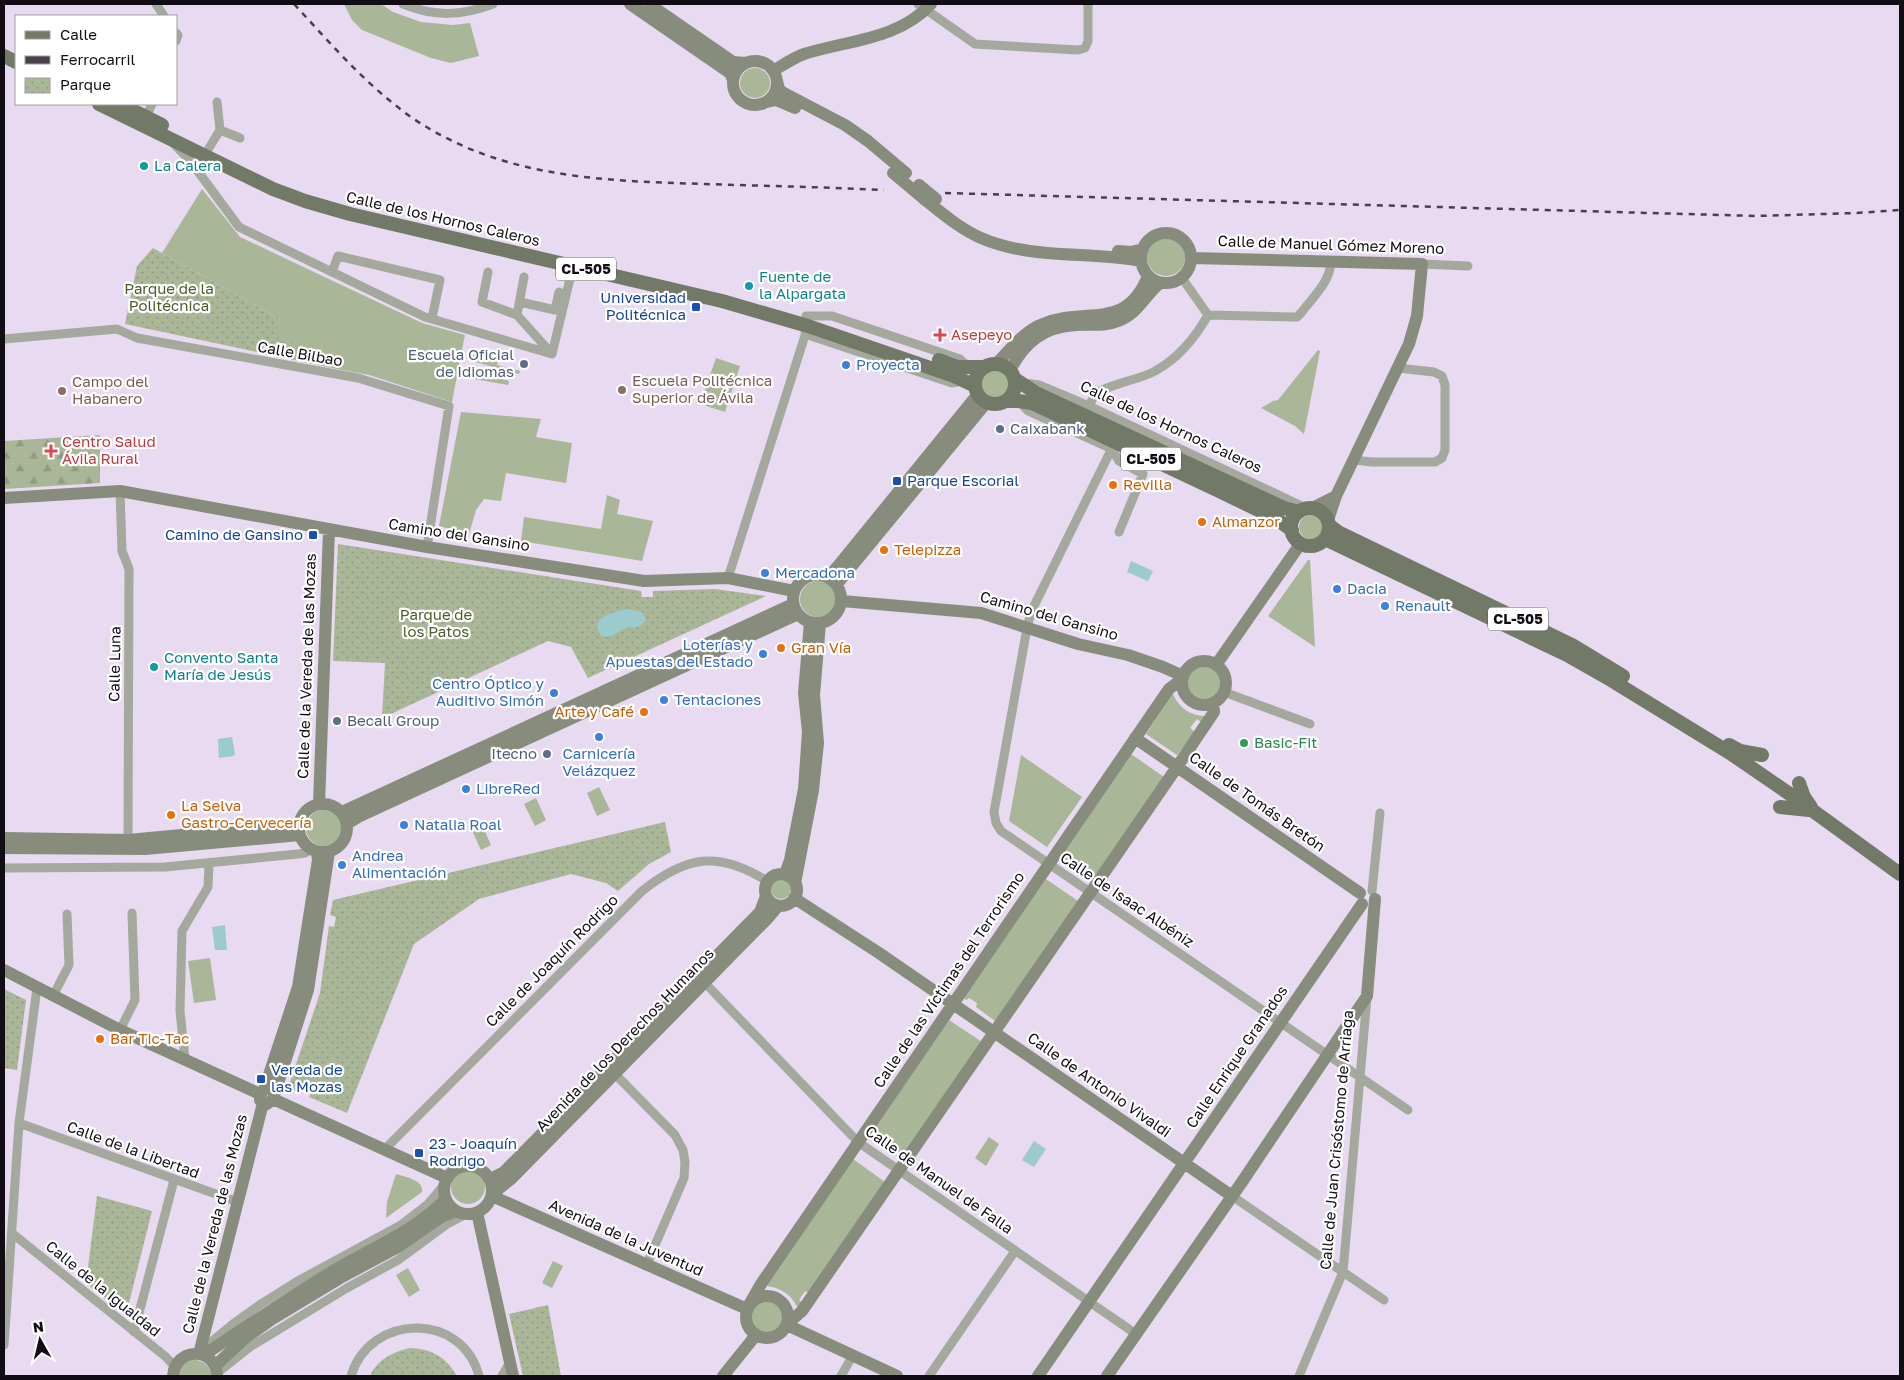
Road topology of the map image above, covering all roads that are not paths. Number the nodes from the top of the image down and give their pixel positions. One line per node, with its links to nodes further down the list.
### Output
1 (403, 4): 2 (street)
2 (493, 4)
3 (630, 4): 11 (street)
4 (650, 4): 9 (street)
5 (1088, 4): 6 (street)
6 (925, 6): 10 (street)
7 (4, 46): 8 (main road)
8 (15, 52)
9 (746, 63): 10 (street); 11 (street)
10 (775, 76): 13 (street); 20 (street)
11 (733, 80): 13 (street)
12 (216, 102): 17 (street)
13 (767, 102): 20 (street)
14 (101, 105): 19 (main road, Calle de los Hornos Caleros / CL-505)
15 (125, 105): 16 (main road, Calle de los Hornos Caleros / CL-505)
16 (149, 110): 19 (main road, Calle de los Hornos Caleros / CL-505)
17 (220, 130): 18 (street); 19 (street)
18 (240, 138)
19 (199, 151): 25 (main road, Calle de los Hornos Caleros / CL-505); 27 (street); 38 (main road, Calle de los Hornos Caleros / CL-505)
20 (899, 173): 21 (street, bridge)
21 (1142, 255): 22 (street); 29 (street)
22 (1192, 258): 23 (street, Calle de Manuel Gómez Moreno); 31 (street)
23 (1331, 262): 24 (street, Calle de Manuel Gómez Moreno); 36 (street)
24 (1422, 264): 26 (street, Calle de Manuel Gómez Moreno); 42 (street)
25 (573, 266): 38 (main road, Calle de los Hornos Caleros / CL-505); 40 (street)
26 (1468, 266)
27 (332, 272): 37 (street); 37 (street)
28 (488, 272): 35 (street)
29 (1148, 276): 32 (street); 41 (street)
30 (524, 278): 34 (street)
31 (1182, 278): 32 (street); 36 (street)
32 (1160, 283): 43 (street)
33 (559, 292): 34 (street)
34 (520, 302): 35 (street)
35 (517, 315): 40 (street)
36 (1208, 315): 46 (street)
37 (432, 318): 40 (street)
38 (806, 326): 41 (main road, Calle de los Hornos Caleros / CL-505); 44 (main road, Calle de los Hornos Caleros / CL-505); 60 (street)
39 (4, 339): 59 (street, Calle Bilbao)
40 (552, 354)
41 (990, 366): 43 (main road, CL-505); 44 (main road)
42 (1398, 368): 48 (street); 48 (street)
43 (1015, 378): 45 (main road); 46 (street, Calle de los Hornos Caleros); 52 (main road, Calle de los Hornos Caleros / CL-505)
44 (976, 391): 45 (main road, CL-505); 61 (street)
45 (1012, 401): 47 (main road, CL-505)
46 (1089, 406): 52 (street, Calle de los Hornos Caleros)
47 (1113, 446): 55 (main road, CL-505); 56 (street); 65 (street, Calle de Isaac Albéniz)
48 (1354, 460): 50 (street)
49 (120, 491): 51 (street, Camino del Gansino); 54 (street, Camino del Gansino); 84 (street, Calle Luna)
50 (1336, 496): 52 (street); 53 (street)
51 (4, 498)
52 (1306, 509): 53 (main road, CL-505); 55 (main road)
53 (1329, 523): 57 (main road); 71 (main road, CL-505)
54 (329, 530): 59 (street, Camino del Gansino); 77 (street, Calle de la Vereda de las Mozas)
55 (1292, 530): 58 (main road, CL-505)
56 (1119, 532)
57 (1325, 539): 58 (main road); 73 (main road, CL-505)
58 (1301, 543): 66 (street)
59 (427, 547): 60 (street, Camino del Gansino)
60 (728, 578): 63 (street, Camino del Gansino)
61 (832, 580): 62 (street); 63 (street)
62 (842, 601): 64 (street); 65 (street, Camino del Gansino)
63 (795, 603): 64 (street); 81 (street)
64 (815, 623): 90 (street); 93 (street)
65 (1027, 628): 67 (street, Camino del Gansino); 87 (street, Calle de Isaac Albéniz)
66 (1216, 665): 67 (street); 68 (street)
67 (1182, 677): 69 (street); 72 (street, Calle de las Víctimas del Terrorismo)
68 (1224, 692): 69 (street); 70 (street)
69 (1213, 703): 75 (street)
70 (1310, 724)
71 (1699, 728): 73 (main road, CL-505); 74 (main road)
72 (1135, 738): 75 (street, Calle de Tomás Bretón); 87 (street, Calle de las Víctimas del Terrorismo)
73 (1730, 753): 79 (main road, CL-505)
74 (1762, 755)
75 (1176, 767): 94 (street); 96 (street, Calle de Tomás Bretón)
76 (1800, 783): 79 (main road)
77 (319, 804): 81 (street); 82 (street)
78 (1780, 807): 79 (main road)
79 (1815, 812): 91 (main road, CL-505)
80 (1380, 813): 96 (street, Calle de Juan Crisóstomo de Arriaga)
81 (345, 818): 86 (street)
82 (300, 829): 84 (street); 85 (street); 86 (street)
83 (4, 838): 84 (street)
84 (128, 840)
85 (4, 848)
86 (319, 851): 88 (street); 116 (street, Calle de la Vereda de las Mozas)
87 (1049, 863): 94 (street, Calle de Isaac Albéniz); 108 (street, Calle de las Víctimas del Terrorismo)
88 (208, 864): 89 (street); 113 (street)
89 (4, 868)
90 (784, 874): 92 (street); 93 (street)
91 (1900, 874)
92 (767, 881): 95 (street); 120 (street, Calle de Joaquín Rodrigo)
93 (795, 882): 97 (street)
94 (1090, 892): 109 (street, Calle de Isaac Albéniz); 111 (street)
95 (766, 896): 98 (street); 123 (street, Avenida de los Derechos Humanos)
96 (1367, 897): 101 (street, Calle Enrique Granados); 102 (street, Calle de Juan Crisóstomo de Arriaga)
97 (794, 898): 98 (street); 108 (street, Calle de Antonio Vivaldi)
98 (778, 906): 104 (street, Avenida de los Derechos Humanos)
99 (132, 913): 110 (street)
100 (67, 914): 106 (street)
101 (1352, 918): 102 (street); 109 (street, Calle Enrique Granados)
102 (1373, 924): 107 (street, Calle de Juan Crisóstomo de Arriaga)
103 (4, 970): 105 (street)
104 (704, 982): 114 (street, Avenida de los Derechos Humanos); 119 (street, Calle de Manuel de Falla)
105 (37, 988): 106 (street); 118 (street)
106 (53, 996): 110 (street)
107 (1367, 996): 112 (street); 115 (street, Calle de Juan Crisóstomo de Arriaga)
108 (952, 1004): 111 (street, Calle de Antonio Vivaldi); 119 (street, Calle de las Víctimas del Terrorismo)
109 (1281, 1022): 112 (street, Calle de Isaac Albéniz); 121 (street, Calle Enrique Granados)
110 (120, 1030): 113 (street)
111 (994, 1032): 121 (street, Calle de Antonio Vivaldi); 122 (street)
112 (1327, 1054): 115 (street, Calle de Isaac Albéniz); 127 (street)
113 (185, 1059): 116 (street)
114 (615, 1074): 126 (street, Avenida de los Derechos Humanos); 133 (street)
115 (1359, 1075): 117 (street, Calle de Isaac Albéniz); 134 (street, Calle de Juan Crisóstomo de Arriaga)
116 (267, 1096): 120 (street); 129 (street, Calle de la Vereda de las Mozas)
117 (1408, 1110)
118 (19, 1123): 124 (street, Calle de la Libertad); 131 (street)
119 (858, 1142): 122 (street, Calle de Manuel de Falla); 137 (street, Calle de las Víctimas del Terrorismo)
120 (384, 1150): 125 (street)
121 (1184, 1164): 127 (street, Calle de Antonio Vivaldi); 136 (street, Calle Enrique Granados)
122 (898, 1171): 132 (street, Calle de Manuel de Falla); 138 (street)
123 (490, 1179): 125 (street); 126 (street)
124 (174, 1180): 129 (street, Calle de la Libertad); 139 (street)
125 (446, 1181): 128 (street); 143 (street)
126 (492, 1195): 130 (street); 133 (street, Avenida de la Juventud)
127 (1232, 1196): 134 (street, Calle de Antonio Vivaldi); 140 (street)
128 (446, 1199): 130 (street); 143 (street)
129 (238, 1202): 143 (street, Calle de la Vereda de las Mozas)
130 (466, 1212): 145 (street); 147 (street)
131 (13, 1234): 139 (street, Calle de la Igualdad); 142 (street)
132 (1015, 1251): 136 (street, Calle de Manuel de Falla); 155 (street)
133 (646, 1266): 137 (street, Avenida de la Juventud)
134 (1343, 1272): 135 (street, Calle de Antonio Vivaldi); 158 (street, Calle de Juan Crisóstomo de Arriaga)
135 (1384, 1300)
136 (1089, 1302): 140 (street, Calle de Manuel de Falla); 156 (street, Calle Enrique Granados)
137 (748, 1307): 138 (street); 141 (street)
138 (787, 1325): 141 (street); 144 (street)
139 (134, 1332): 146 (street, Calle de la Igualdad)
140 (1136, 1334): 157 (street)
141 (756, 1335): 152 (street)
142 (4, 1345)
143 (201, 1354): 146 (street); 147 (street)
144 (853, 1354): 153 (street); 154 (street)
145 (510, 1362): 150 (street); 151 (street)
146 (174, 1372)
147 (216, 1372)
148 (351, 1376): 149 (street)
149 (479, 1376)
150 (502, 1376)
151 (513, 1376)
152 (723, 1376)
153 (841, 1376)
154 (897, 1376)
155 (929, 1376)
156 (1038, 1376)
157 (1107, 1376)
158 (1299, 1376)

